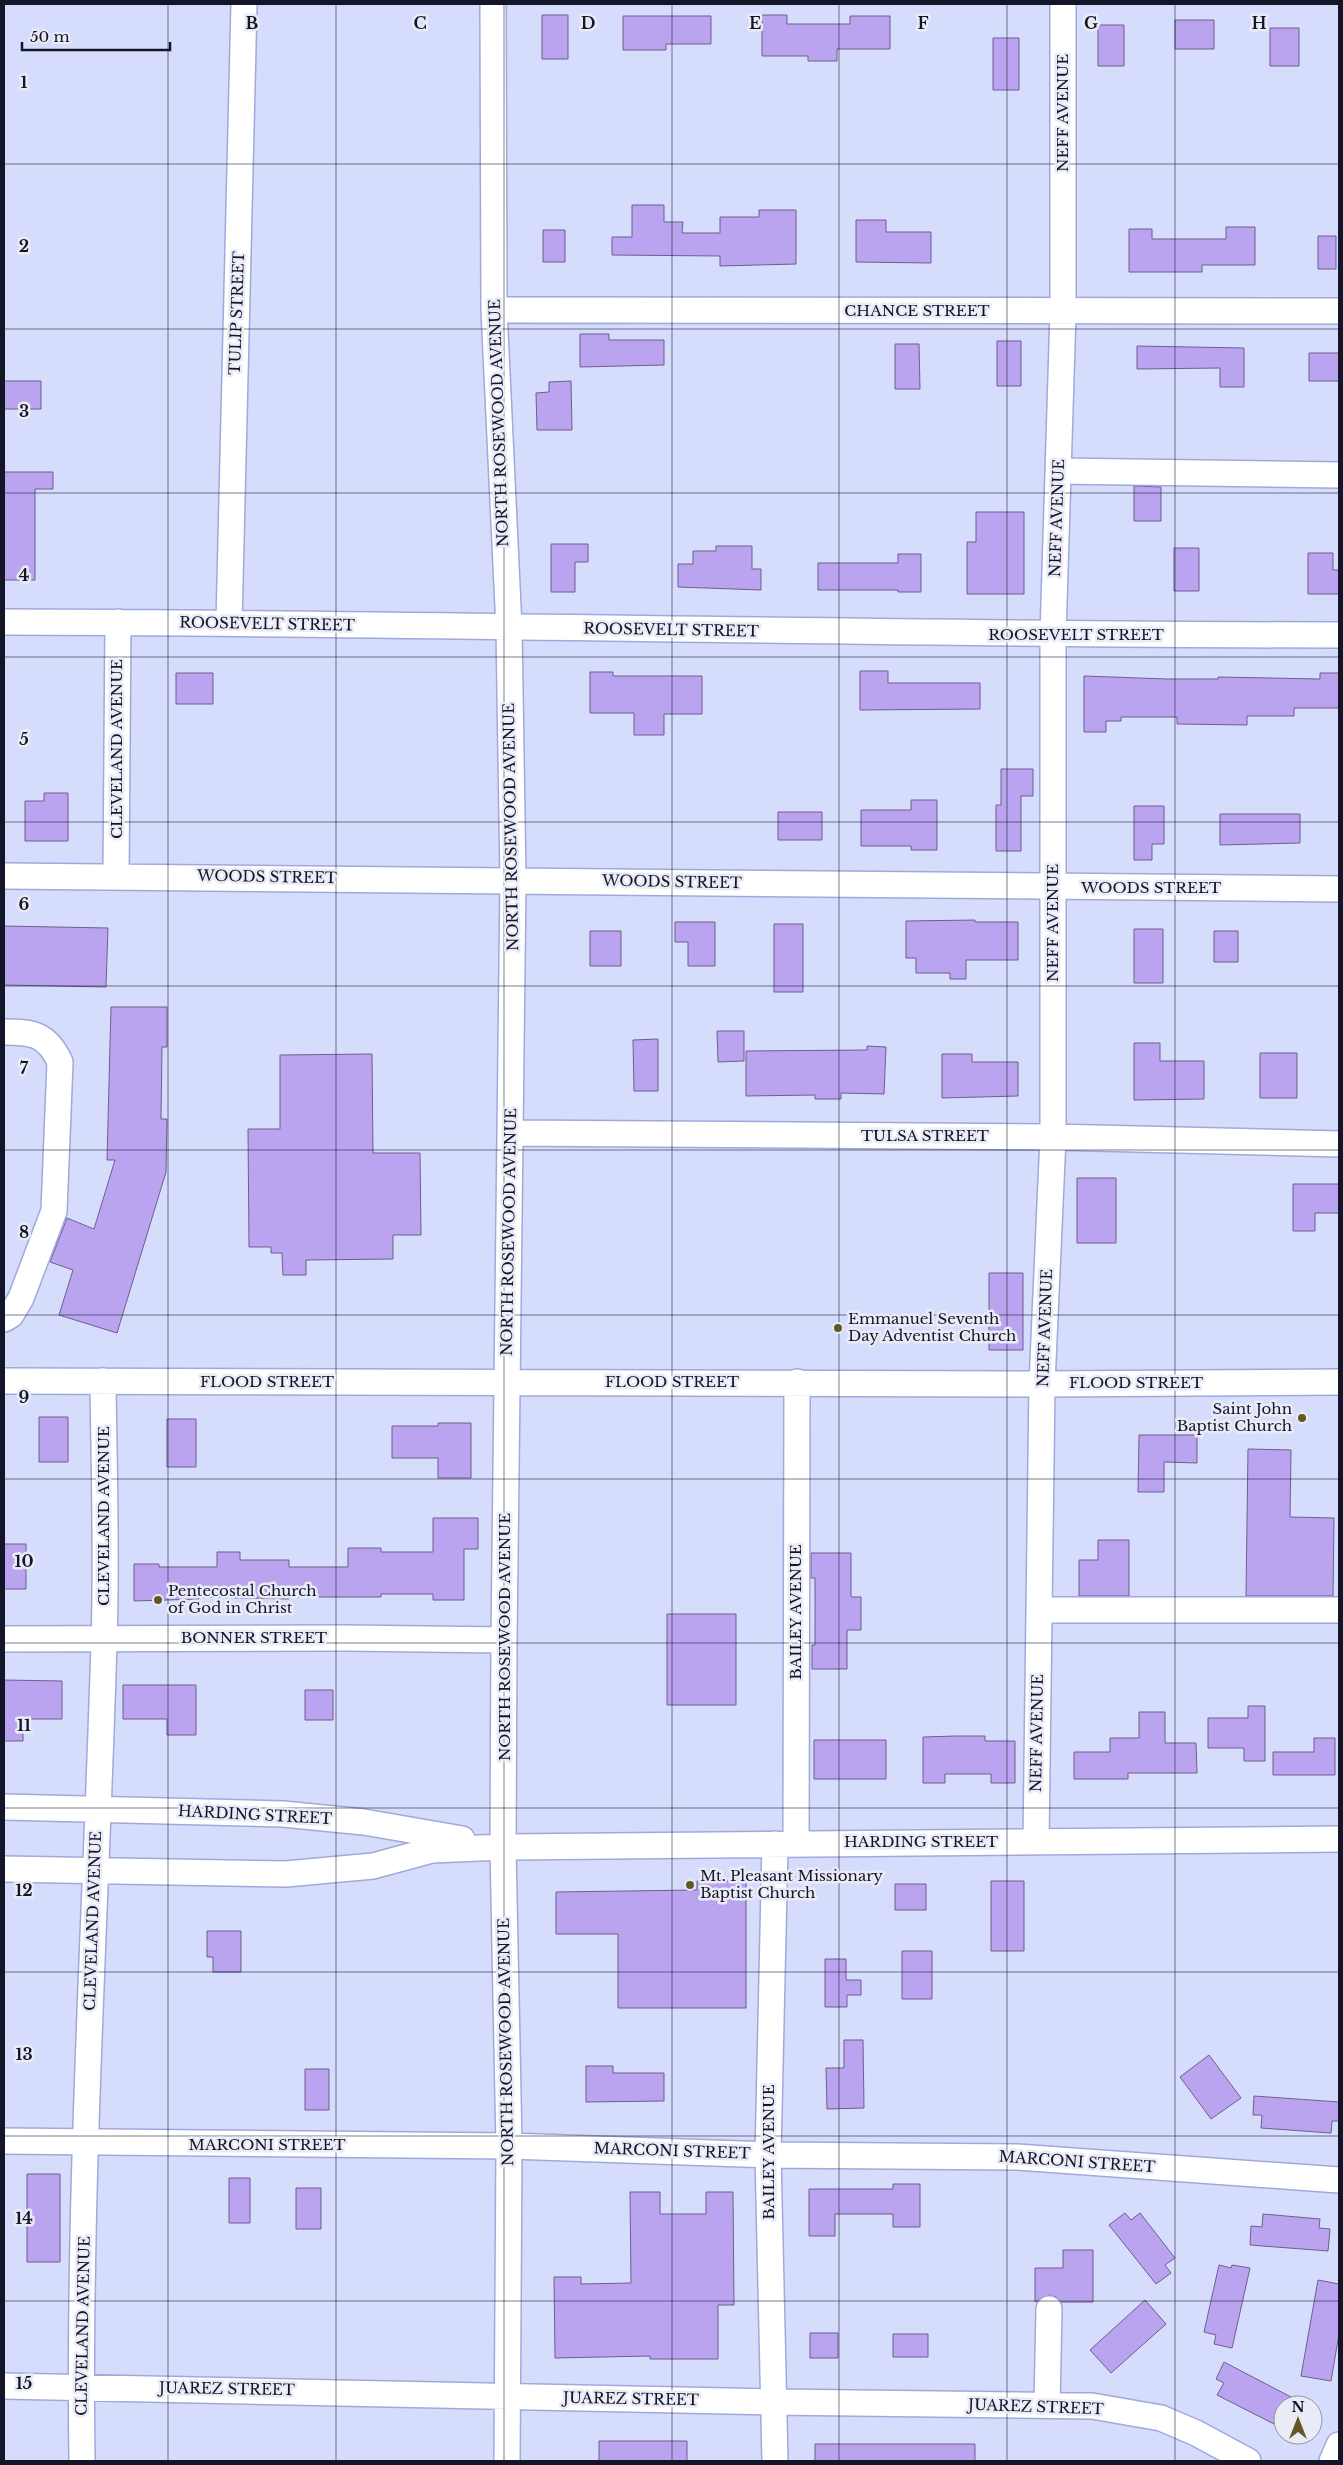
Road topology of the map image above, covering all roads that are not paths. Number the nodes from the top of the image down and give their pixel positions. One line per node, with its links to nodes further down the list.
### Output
1 (244, 4): 11 (street, TULIP STREET)
2 (493, 4): 4 (street, NORTH ROSEWOOD AVENUE)
3 (1063, 4): 6 (street, NEFF AVENUE)
4 (494, 310): 6 (street, CHANCE STREET); 12 (street, NORTH ROSEWOOD AVENUE)
5 (1339, 311): 6 (street, CHANCE STREET)
6 (1063, 312): 7 (street, NEFF AVENUE)
7 (1059, 472): 8 (street); 13 (street, NEFF AVENUE)
8 (1339, 476)
9 (4, 622): 10 (street, ROOSEVELT STREET)
10 (118, 622): 11 (street, ROOSEVELT STREET); 16 (street, CLEVELAND AVENUE)
11 (229, 623): 12 (street, ROOSEVELT STREET)
12 (508, 628): 13 (street, ROOSEVELT STREET); 17 (street, NORTH ROSEWOOD AVENUE)
13 (1053, 635): 14 (street, ROOSEVELT STREET); 18 (street, NEFF AVENUE)
14 (1339, 635)
15 (4, 876): 16 (street, WOODS STREET)
16 (116, 876): 17 (street, WOODS STREET)
17 (513, 880): 18 (street, WOODS STREET); 21 (street, NORTH ROSEWOOD AVENUE)
18 (1053, 887): 19 (street, WOODS STREET); 22 (street, NEFF AVENUE)
19 (1339, 889)
20 (4, 1032): 24 (street)
21 (510, 1133): 22 (street, TULSA STREET); 29 (street, NORTH ROSEWOOD AVENUE)
22 (1053, 1137): 23 (street, TULSA STREET); 30 (street, NEFF AVENUE)
23 (1339, 1144)
24 (4, 1319)
25 (104, 1381): 26 (street, FLOOD STREET); 29 (street, FLOOD STREET); 34 (street, CLEVELAND AVENUE)
26 (4, 1382)
27 (797, 1382): 29 (street, FLOOD STREET); 30 (street, FLOOD STREET); 40 (street, BAILEY AVENUE)
28 (1339, 1382): 30 (street, FLOOD STREET)
29 (507, 1383): 35 (street, NORTH ROSEWOOD AVENUE)
30 (1042, 1384): 31 (street, NEFF AVENUE)
31 (1039, 1610): 32 (street); 39 (street, NEFF AVENUE)
32 (1339, 1610)
33 (4, 1639): 34 (street, BONNER STREET)
34 (104, 1639): 35 (street, BONNER STREET); 37 (street, CLEVELAND AVENUE)
35 (504, 1640): 41 (street, NORTH ROSEWOOD AVENUE)
36 (4, 1807): 37 (street, HARDING STREET)
37 (97, 1808): 41 (street, HARDING STREET); 43 (street, CLEVELAND AVENUE)
38 (1339, 1840): 39 (street, HARDING STREET)
39 (1036, 1842): 40 (street, HARDING STREET)
40 (786, 1843): 41 (street, HARDING STREET); 47 (street, BAILEY AVENUE)
41 (503, 1847): 43 (street, HARDING STREET); 46 (street, NORTH ROSEWOOD AVENUE)
42 (4, 1869): 43 (street, HARDING STREET)
43 (94, 1871): 45 (street, CLEVELAND AVENUE)
44 (4, 2141): 45 (street, MARCONI STREET)
45 (86, 2144): 46 (street, MARCONI STREET); 51 (street, CLEVELAND AVENUE)
46 (508, 2146): 47 (street, MARCONI STREET); 52 (street, NORTH ROSEWOOD AVENUE)
47 (768, 2155): 48 (street, MARCONI STREET); 53 (street, BAILEY AVENUE)
48 (1339, 2180)
49 (1049, 2309): 54 (street)
50 (4, 2386): 51 (street, JUAREZ STREET)
51 (81, 2386): 52 (street, JUAREZ STREET); 56 (street, CLEVELAND AVENUE)
52 (508, 2396): 53 (street, JUAREZ STREET); 57 (street, NORTH ROSEWOOD AVENUE)
53 (773, 2402): 54 (street, JUAREZ STREET); 58 (street, BAILEY AVENUE)
54 (1047, 2405): 59 (street, JUAREZ STREET)
55 (1339, 2445): 60 (street)
56 (82, 2461)
57 (507, 2461)
58 (775, 2461)
59 (1248, 2461)
60 (1332, 2461)

